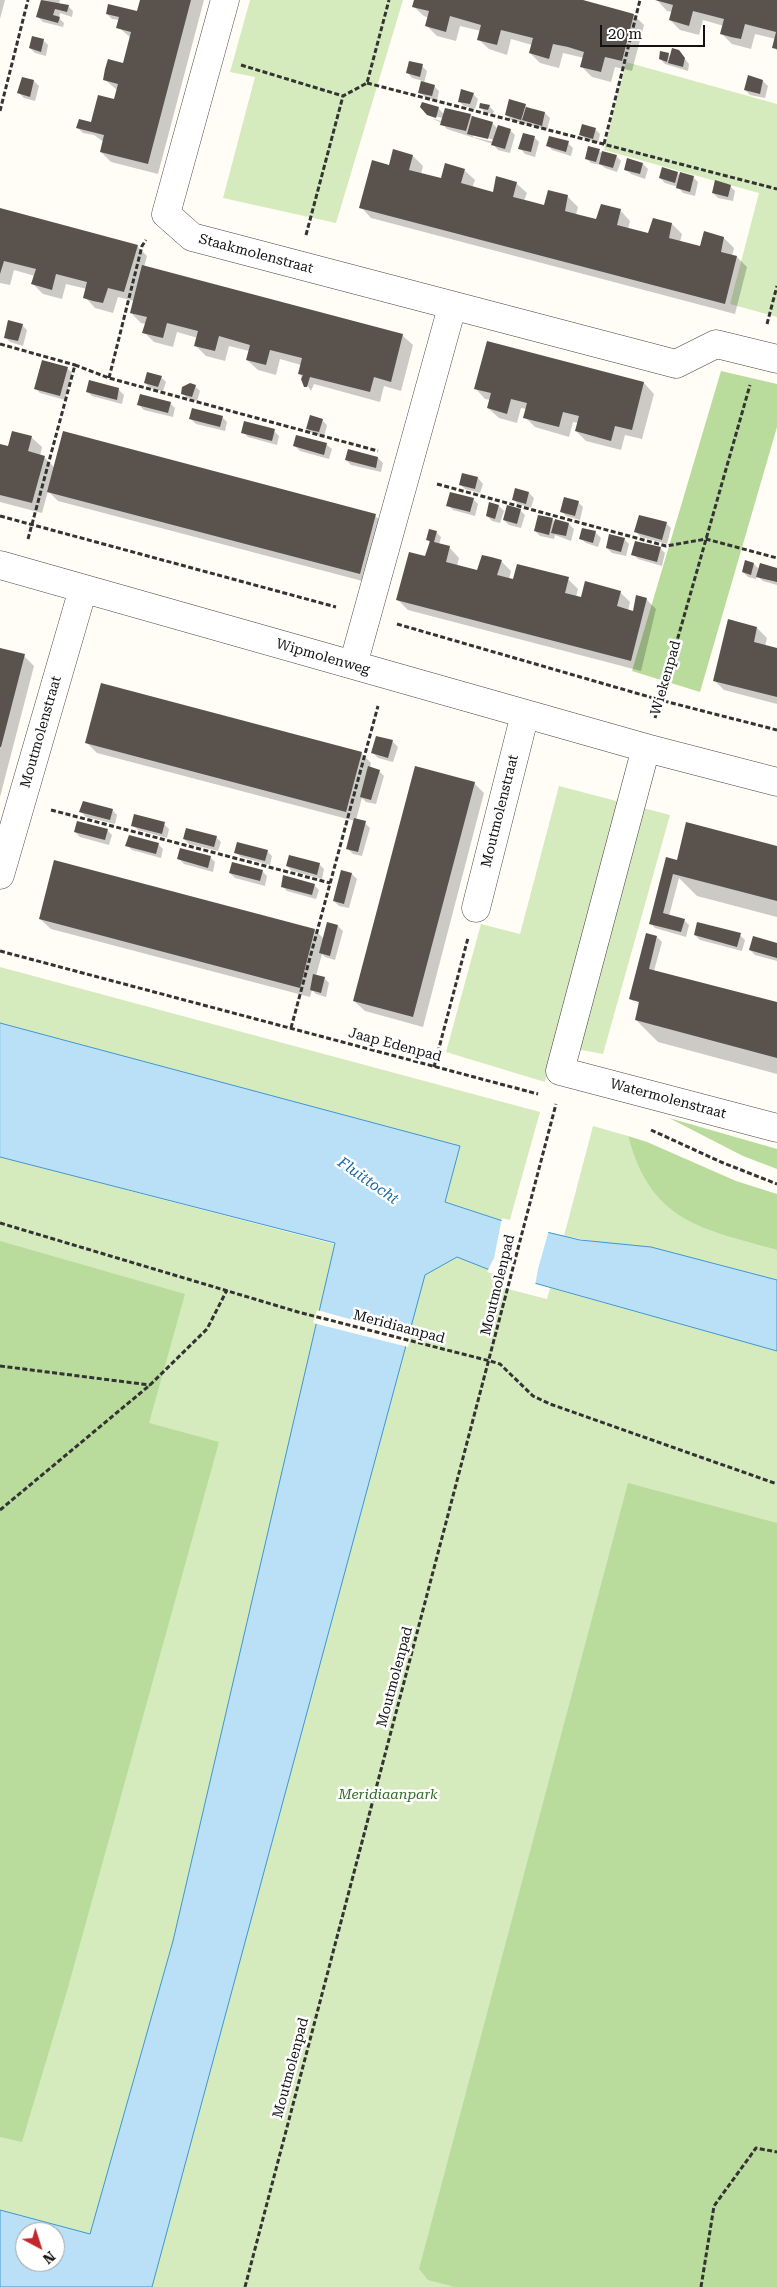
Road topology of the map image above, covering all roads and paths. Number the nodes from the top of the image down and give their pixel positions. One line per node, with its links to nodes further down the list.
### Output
1 (28, 0): 8 (path)
2 (225, 0): 5 (street)
3 (389, 0): 6 (path)
4 (640, 0): 9 (path)
5 (210, 56): 7 (path); 11 (street)
6 (367, 83): 7 (path); 9 (path)
7 (343, 96): 12 (path)
8 (0, 111)
9 (604, 144): 10 (path)
10 (777, 189)
11 (166, 214): 12 (street, Staakmolenstraat); 18 (path)
12 (298, 265): 14 (street, Staakmolenstraat)
13 (777, 286): 16 (path, Wiekenpad)
14 (452, 307): 16 (street, Staakmolenstraat); 19 (street)
15 (0, 344): 17 (path)
16 (768, 357): 20 (path, Wiekenpad)
17 (75, 365): 18 (path); 22 (path)
18 (109, 378): 19 (path)
19 (406, 475): 20 (path); 24 (street)
20 (706, 539): 21 (path); 27 (path, Wiekenpad)
21 (777, 558)
22 (10, 568): 23 (street, Wipmolenweg)
23 (82, 589): 24 (street, Wipmolenweg); 29 (street, Moutmolenstraat)
24 (354, 665): 25 (street, Wipmolenweg)
25 (386, 674): 26 (street, Wipmolenweg); 31 (path)
26 (524, 714): 27 (street, Wipmolenweg); 32 (street, Moutmolenstraat)
27 (646, 748): 28 (street, Wipmolenweg); 36 (street)
28 (777, 782)
29 (21, 802): 30 (street, Moutmolenstraat); 31 (path)
30 (0, 875)
31 (330, 883): 34 (path)
32 (476, 908): 35 (path)
33 (0, 951): 34 (path, Jaap Edenpad)
34 (291, 1028): 35 (path, Jaap Edenpad)
35 (434, 1067): 37 (path, Jaap Edenpad)
36 (560, 1071): 37 (path, Moutmolenpad); 39 (street, Watermolenstraat)
37 (557, 1100): 43 (path, Moutmolenpad)
38 (644, 1127): 40 (path)
39 (777, 1128)
40 (777, 1184)
41 (0, 1223): 42 (path, Meridiaanpad)
42 (226, 1290): 43 (path, Meridiaanpad); 45 (path)
43 (490, 1361): 46 (path, Meridiaanpad); 49 (path, Moutmolenpad)
44 (0, 1366): 45 (path)
45 (150, 1385): 47 (path)
46 (777, 1484)
47 (0, 1510)
48 (777, 2152): 50 (path)
49 (245, 2287)
50 (701, 2287)

